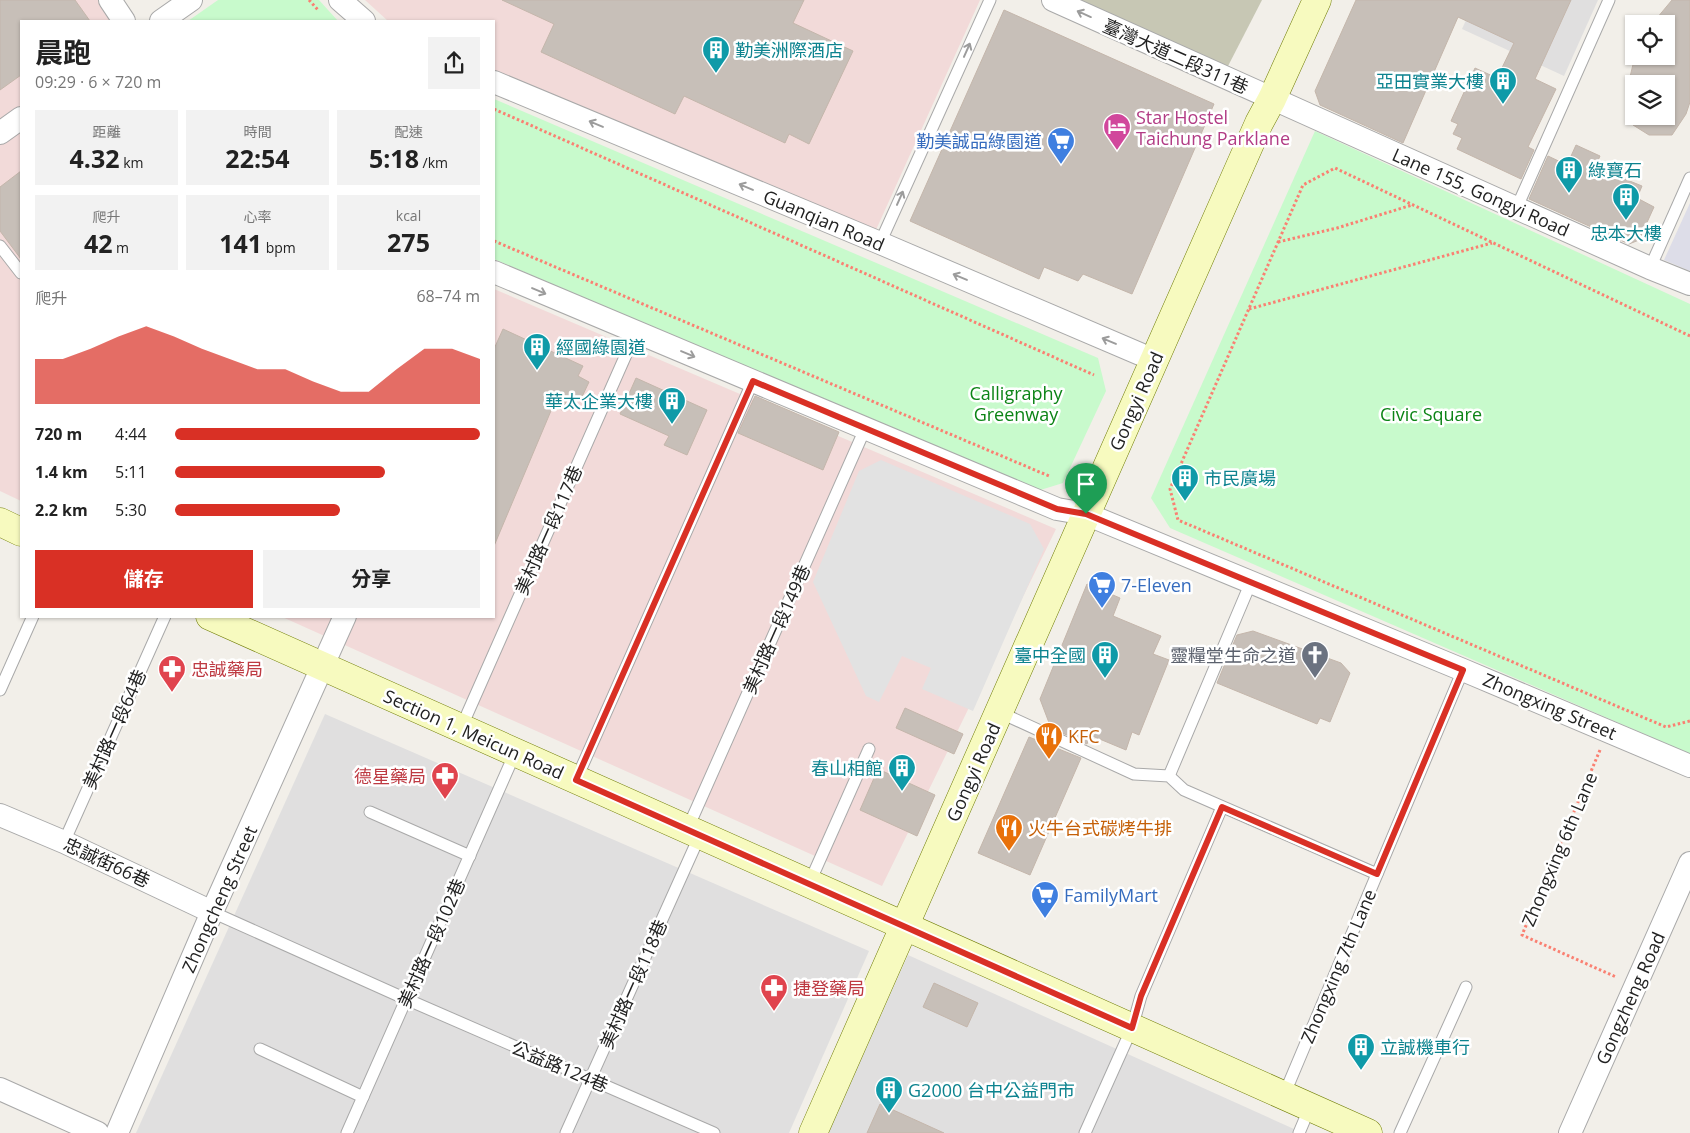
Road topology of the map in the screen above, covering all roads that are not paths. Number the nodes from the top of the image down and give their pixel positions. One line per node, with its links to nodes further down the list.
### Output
1 (110, 0): 8 (street)
2 (191, 0): 9 (street)
3 (340, 0): 10 (street)
4 (990, 0): 17 (lane, one-way to 4)
5 (1053, 0): 12 (street, 臺灣大道二段311巷, one-way to 5)
6 (1317, 0): 12 (street, Gongyi Road)
7 (1609, 0): 16 (lane)
8 (123, 20)
9 (162, 20)
10 (363, 20)
11 (495, 82): 17 (street, Guanqian Road, one-way to 11)
12 (1272, 99): 16 (street, Lane 155, Gongyi Road); 24 (street, Gongyi Road)
13 (20, 119): 14 (street)
14 (0, 132)
15 (1690, 178): 19 (lane)
16 (1517, 207): 19 (street, Lane 155, Gongyi Road)
17 (880, 243): 24 (street, Guanqian Road, one-way to 17)
18 (0, 246): 20 (lane)
19 (1650, 268): 22 (street, Lane 155, Gongyi Road)
20 (20, 272)
21 (495, 276): 23 (street, Zhongxing Street, one-way to 23)
22 (1690, 284)
23 (636, 332): 25 (street, Zhongxing Street, one-way to 25); 39 (lane, 美村路一段117巷)
24 (1154, 360): 27 (street, Gongyi Road)
25 (753, 381): 26 (street, Zhongxing Street); 44 (lane)
26 (865, 429): 27 (street, Zhongxing Street); 48 (lane, 美村路一段149巷)
27 (1086, 514): 30 (street, Zhongxing Street); 38 (street, Gongyi Road)
28 (0, 522): 29 (street)
29 (20, 532)
30 (1251, 582): 36 (street, Zhongxing Street); 43 (lane)
31 (32, 618): 37 (lane)
32 (164, 618): 49 (lane, 美村路一段64巷)
33 (214, 618): 35 (street, Section 1, Meicun Road)
34 (344, 618): 35 (street, Zhongcheng Street)
35 (322, 666): 39 (street, Section 1, Meicun Road); 54 (street, Zhongcheng Street)
36 (1463, 670): 42 (street, Zhongxing Street); 52 (lane, Zhongxing 7th Lane)
37 (0, 690)
38 (999, 712): 43 (lane); 55 (street, Gongyi Road)
39 (461, 728): 41 (street, Section 1, Meicun Road)
40 (870, 749): 53 (lane)
41 (515, 753): 44 (street, Section 1, Meicun Road); 50 (lane, 美村路一段102巷)
42 (1690, 766)
43 (1169, 776): 45 (lane)
44 (576, 780): 48 (street, Section 1, Meicun Road)
45 (1222, 807): 52 (lane); 58 (lane)
46 (370, 812): 50 (lane)
47 (0, 815): 49 (street, 忠誠街66巷)
48 (694, 833): 53 (street, Section 1, Meicun Road); 60 (lane, 美村路一段118巷)
49 (64, 842): 54 (street, 忠誠街66巷)
50 (470, 856): 57 (lane, 美村路一段102巷)
51 (1690, 863): 75 (street, Gongzheng Road)
52 (1377, 874): 62 (lane, Zhongxing 7th Lane)
53 (809, 884): 55 (street, Section 1, Meicun Road)
54 (212, 912): 57 (lane, 公益路124巷); 66 (street, Zhongcheng Street)
55 (905, 927): 58 (street, Section 1, Meicun Road); 70 (street, Gongyi Road)
56 (1466, 987): 74 (lane)
57 (406, 999): 60 (lane, 公益路124巷); 63 (lane, 美村路一段102巷)
58 (1132, 1028): 62 (street, Section 1, Meicun Road); 71 (lane)
59 (260, 1049): 63 (lane)
60 (590, 1079): 68 (lane, 美村路一段118巷); 69 (lane, 公益路124巷)
61 (0, 1089): 65 (street)
62 (1284, 1096): 64 (street, Section 1, Meicun Road)
63 (363, 1097): 67 (lane, 美村路一段102巷)
64 (1310, 1107): 72 (lane); 73 (street, Section 1, Meicun Road)
65 (98, 1133)
66 (117, 1133)
67 (347, 1133)
68 (566, 1133)
69 (714, 1133)
70 (813, 1133)
71 (1085, 1133)
72 (1299, 1133)
73 (1368, 1133)
74 (1400, 1133)
75 (1570, 1133)

